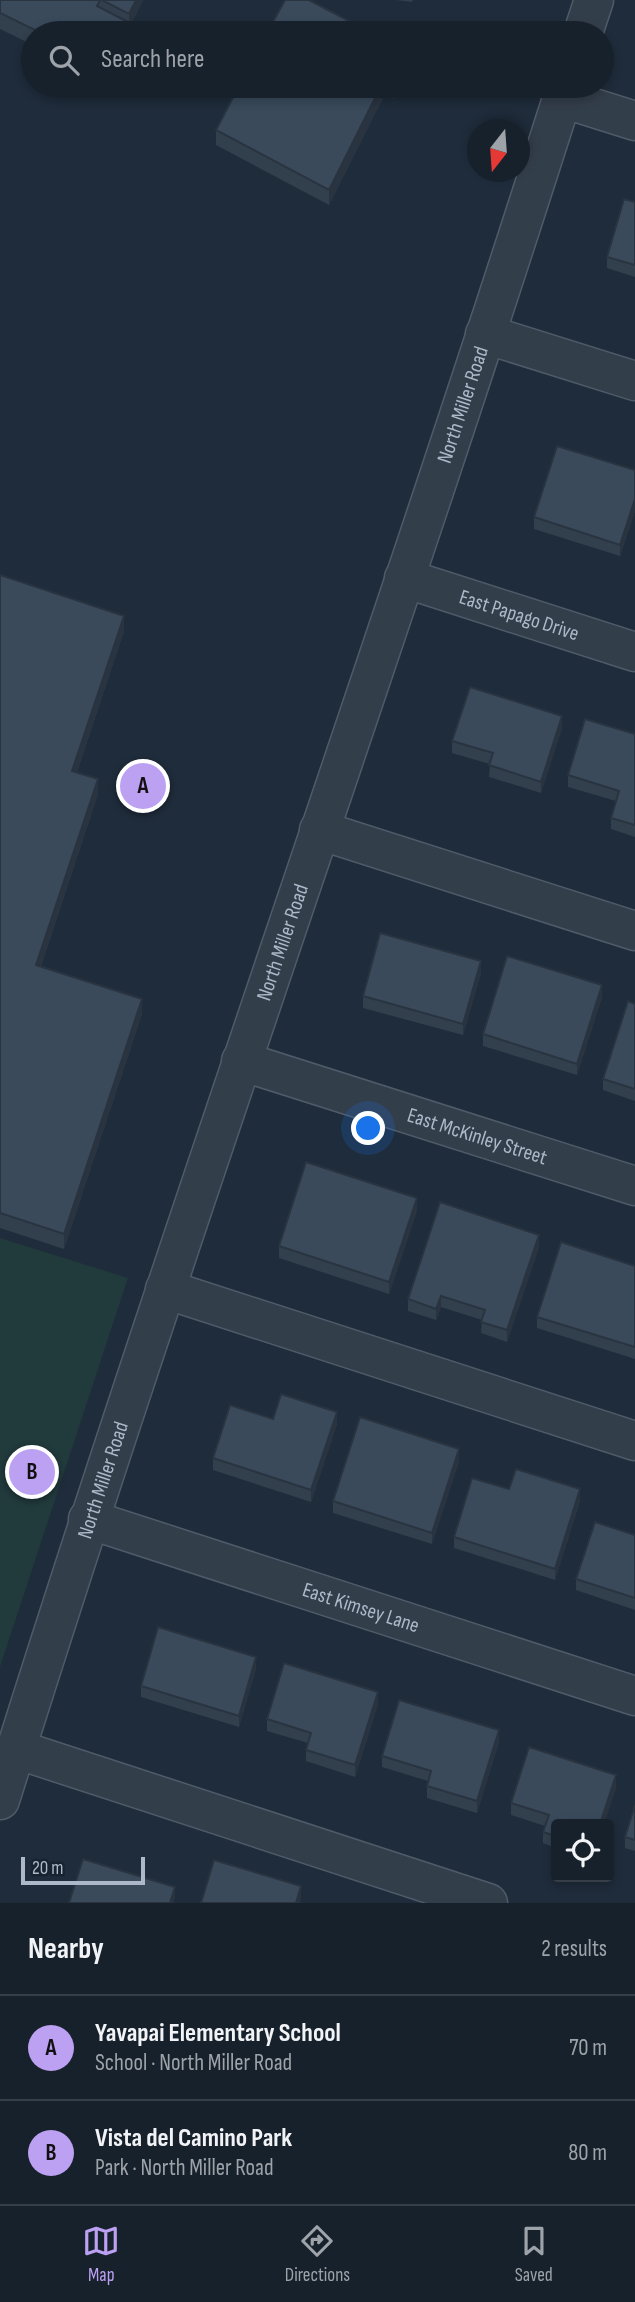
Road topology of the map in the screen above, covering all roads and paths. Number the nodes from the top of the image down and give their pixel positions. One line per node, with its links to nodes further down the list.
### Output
1 (594, 0): 2 (street)
2 (587, 21)
3 (562, 98): 6 (street, North Miller Road)
4 (579, 98): 5 (street)
5 (635, 121)
6 (485, 334): 7 (street); 8 (street, North Miller Road)
7 (635, 381)
8 (404, 578): 9 (street, East Papago Drive); 10 (street, North Miller Road)
9 (635, 652)
10 (319, 830): 11 (street); 12 (street, North Miller Road)
11 (635, 931)
12 (241, 1060): 13 (street, East McKinley Street); 14 (street, North Miller Road)
13 (635, 1186)
14 (165, 1289): 15 (street); 16 (street, North Miller Road)
15 (635, 1441)
16 (89, 1520): 17 (street, East Kimsey Lane); 18 (street, North Miller Road)
17 (635, 1696)
18 (16, 1749): 19 (street, North Miller Road); 20 (street)
19 (0, 1800)
20 (488, 1903)

